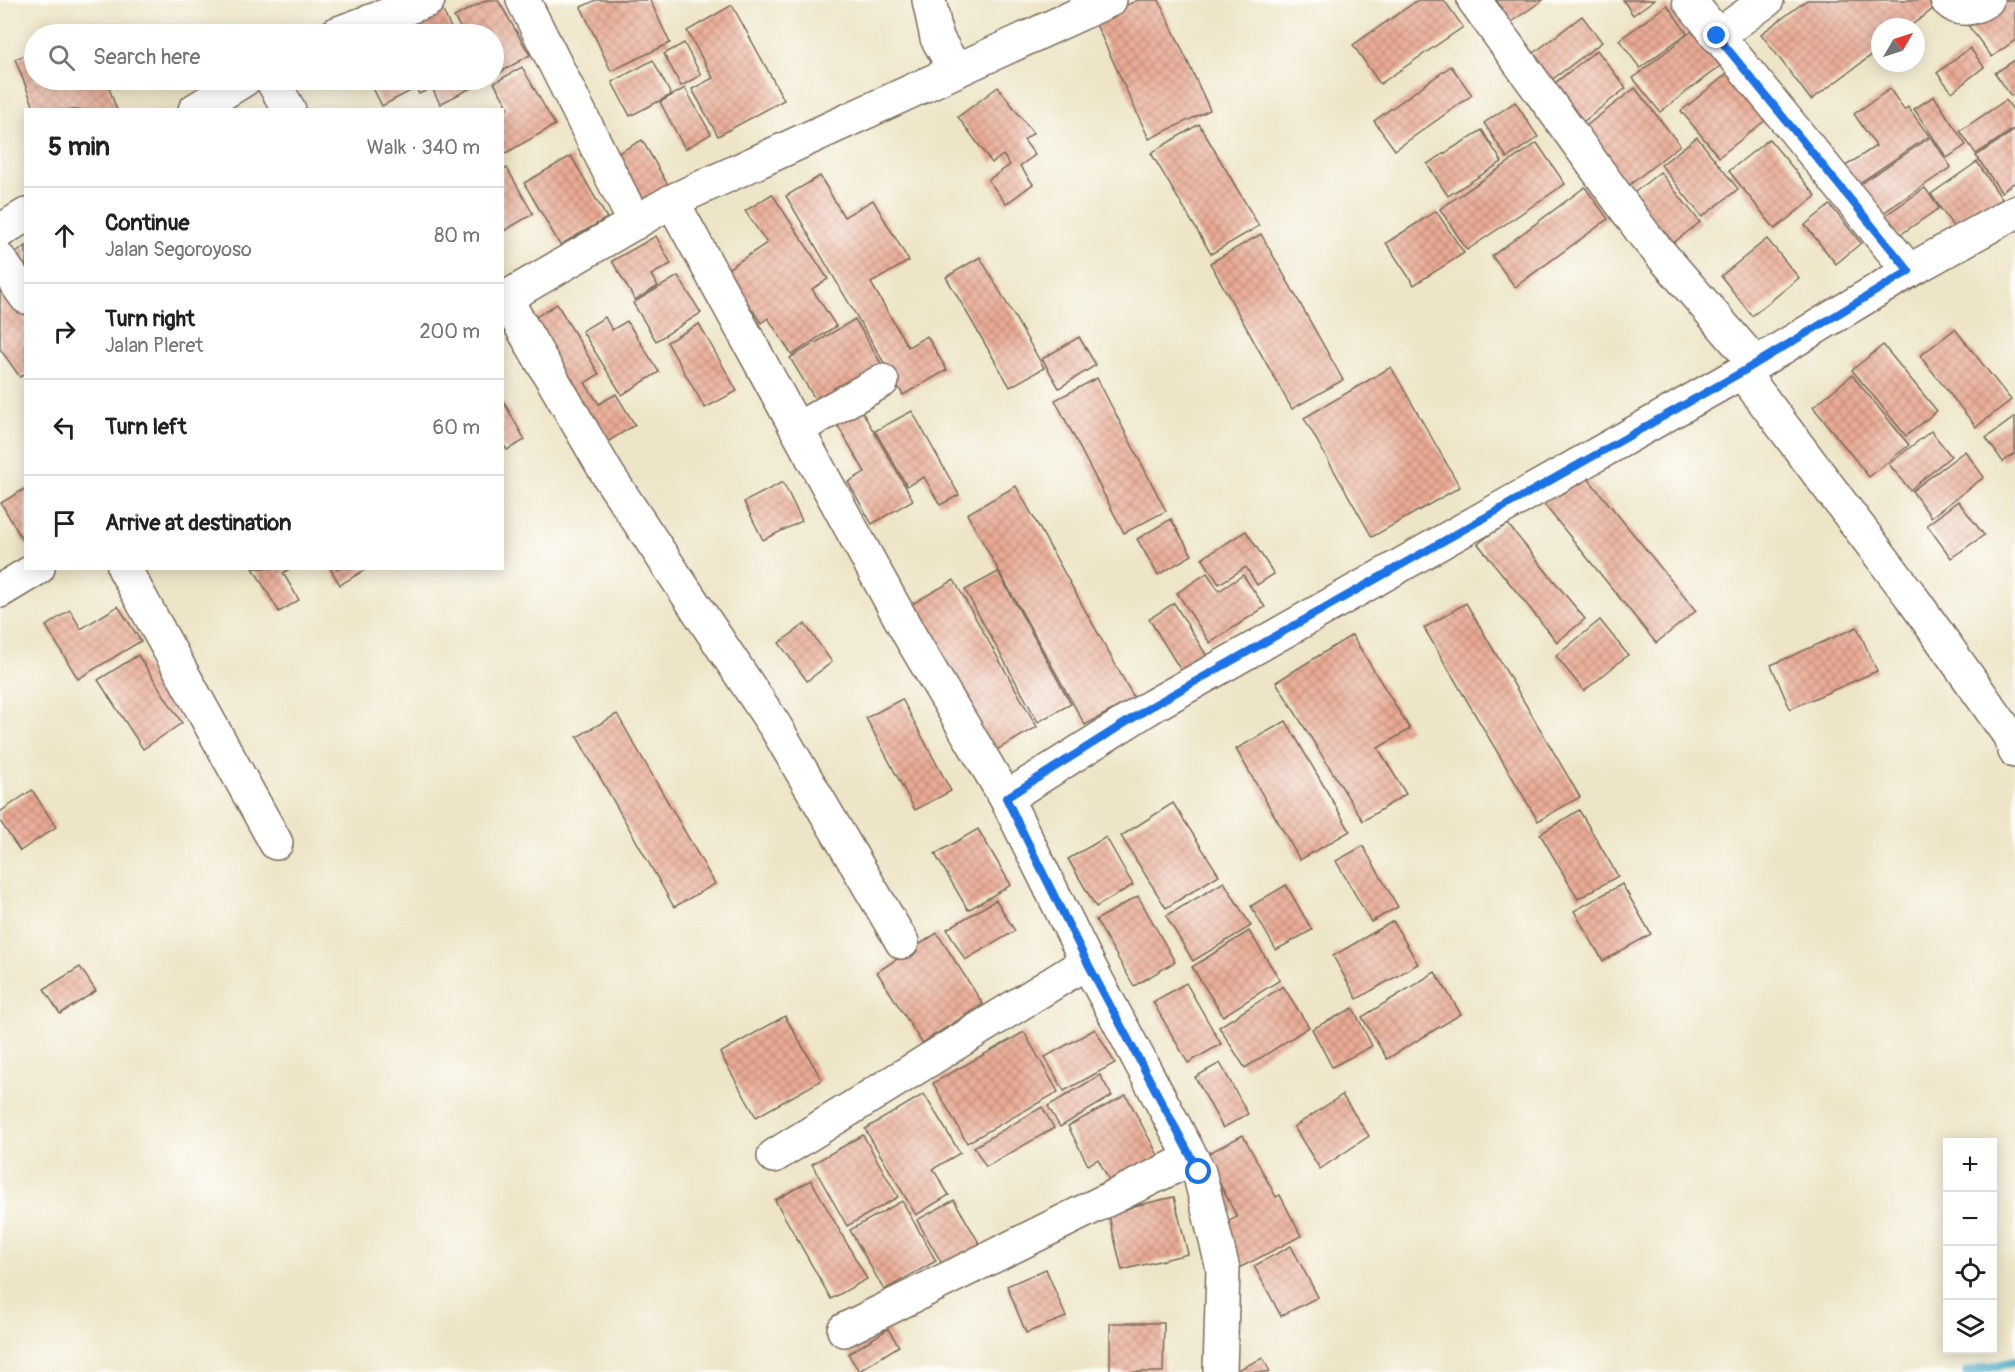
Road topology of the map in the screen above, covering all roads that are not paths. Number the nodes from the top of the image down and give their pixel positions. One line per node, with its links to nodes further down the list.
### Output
1 (428, 0): 10 (street)
2 (522, 0): 21 (street)
3 (929, 0): 13 (street)
4 (1110, 0): 13 (street)
5 (1474, 0): 27 (street)
6 (1689, 0): 12 (street)
7 (1767, 0): 12 (street)
8 (1947, 0): 9 (street)
9 (1987, 0)
10 (387, 6): 11 (street)
11 (354, 24)
12 (1717, 36): 24 (street)
13 (956, 71): 18 (street)
14 (227, 90): 16 (street)
15 (278, 90): 17 (street)
16 (198, 108)
17 (288, 108)
18 (672, 201): 21 (street); 29 (street)
19 (2015, 212): 24 (street)
20 (24, 216): 22 (street)
21 (635, 223): 26 (street)
22 (0, 231)
23 (0, 260): 25 (street)
24 (1909, 271): 27 (street)
25 (24, 294)
26 (504, 299): 36 (street)
27 (1748, 367): 33 (street); 34 (street)
28 (882, 381): 29 (street)
29 (797, 429): 34 (street)
30 (35, 570): 32 (street)
31 (125, 570): 35 (street)
32 (0, 591)
33 (2013, 739)
34 (1006, 798): 37 (street)
35 (276, 843)
36 (902, 942)
37 (1087, 962): 38 (street); 39 (street)
38 (774, 1156)
39 (1192, 1158): 40 (street); 41 (street)
40 (844, 1330)
41 (1220, 1372)

